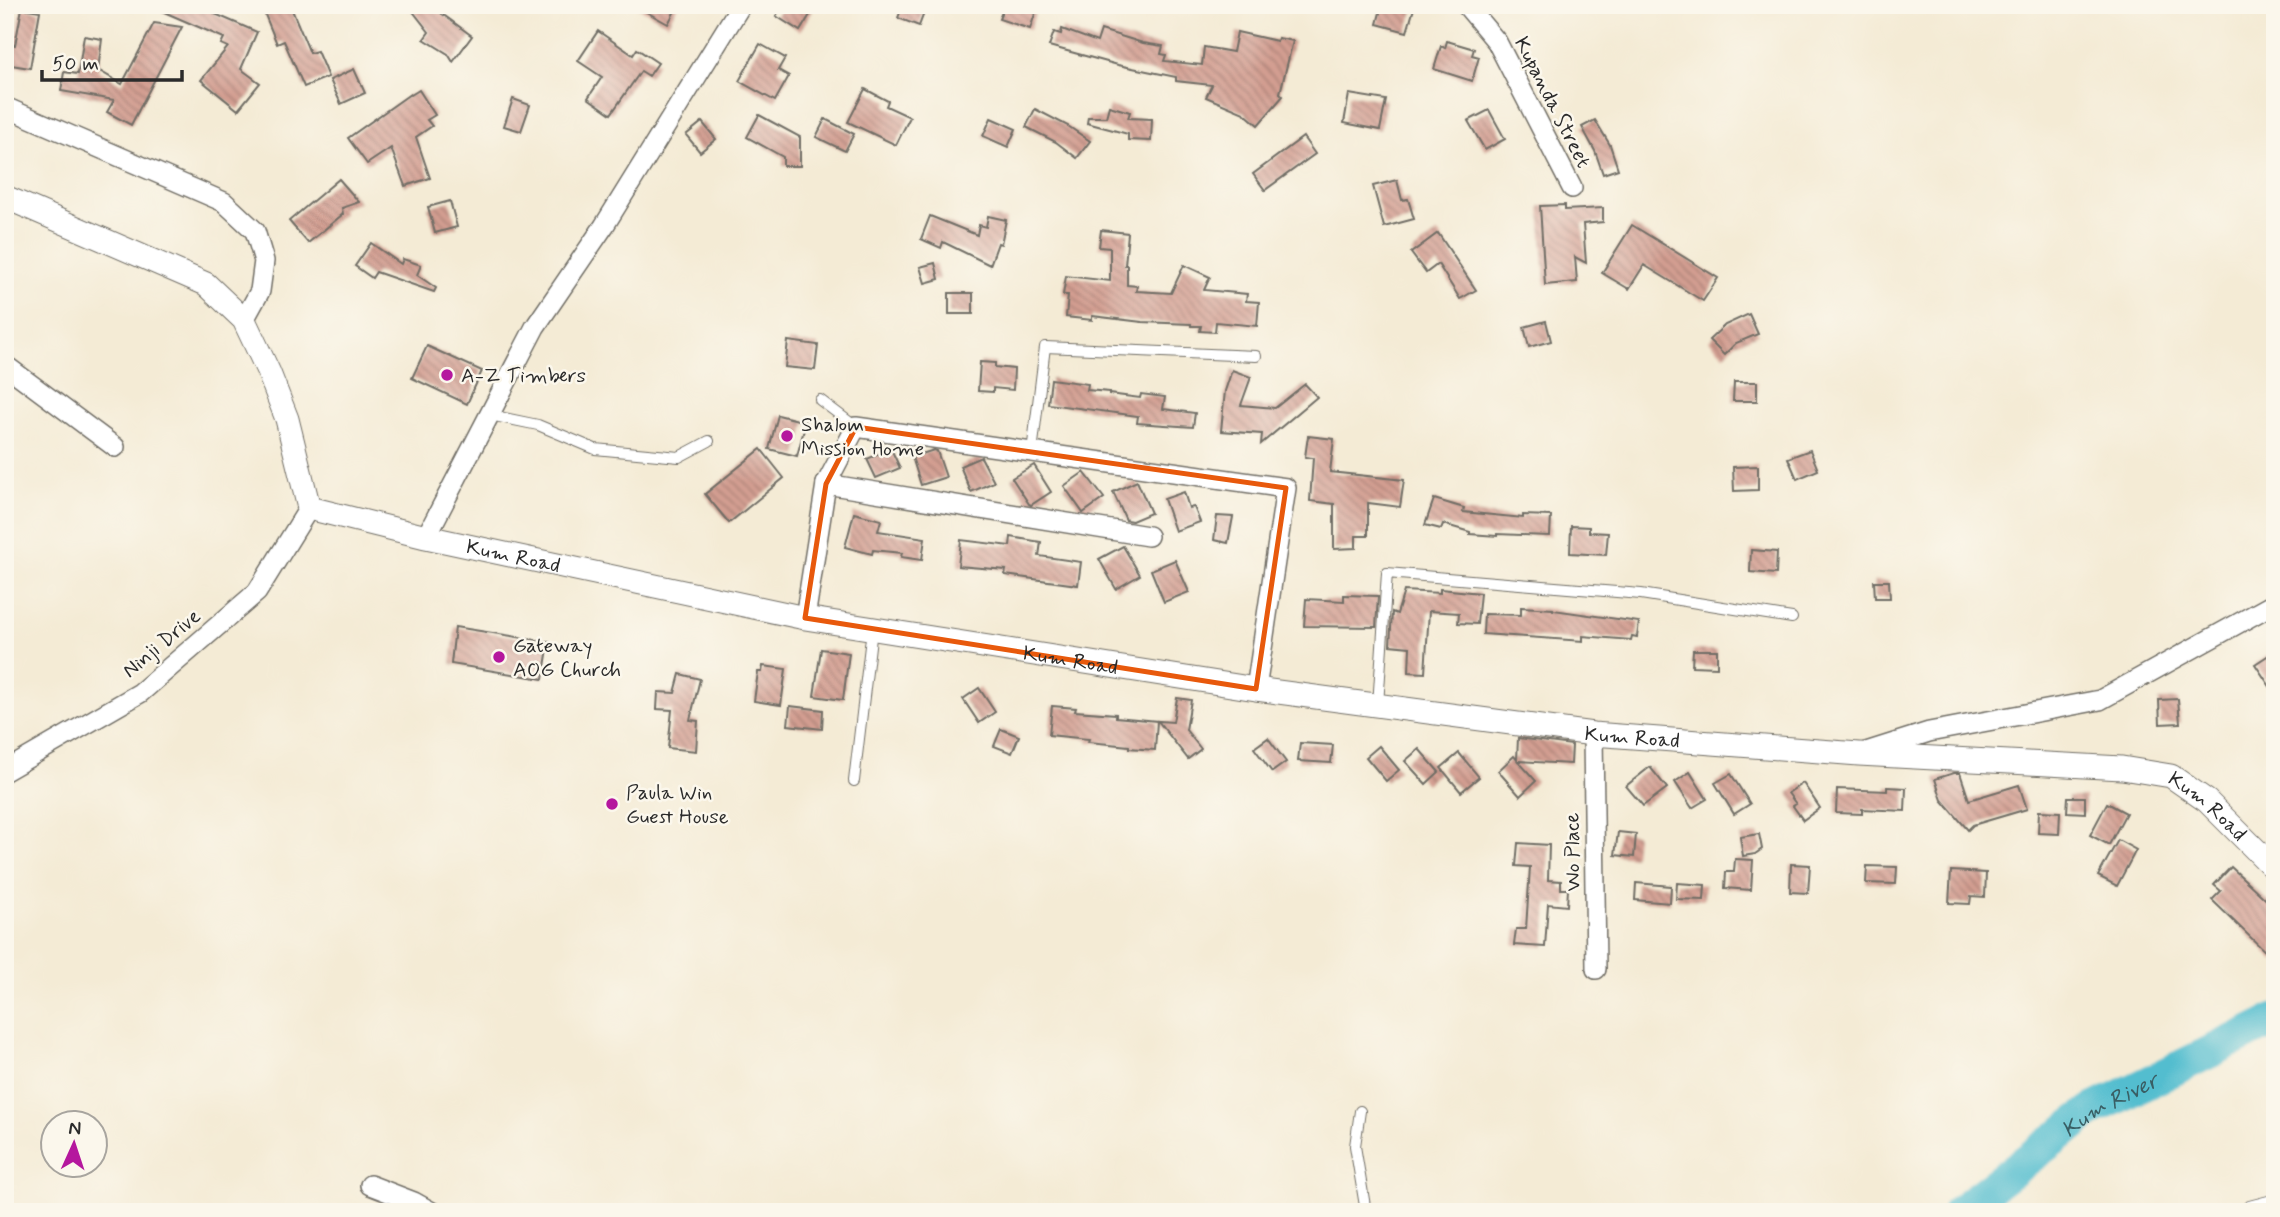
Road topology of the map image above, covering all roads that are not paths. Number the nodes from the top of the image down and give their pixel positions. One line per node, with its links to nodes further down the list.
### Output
1 (741, 5): 10 (street)
2 (1466, 5): 4 (street, Kupanda Street)
3 (5, 107): 6 (street)
4 (1572, 188)
5 (5, 197): 6 (street)
6 (244, 320): 16 (street)
7 (1256, 356): 14 (lane)
8 (5, 365): 13 (street)
9 (820, 400): 11 (lane)
10 (490, 415): 12 (lane); 18 (street)
11 (856, 427): 14 (street); 15 (street)
12 (709, 441)
13 (115, 447)
14 (1032, 452): 23 (street)
15 (826, 484): 17 (street); 20 (street)
16 (309, 508): 18 (street, Kum Road); 27 (street, Ninji Drive)
17 (1148, 536)
18 (426, 537): 20 (street, Kum Road)
19 (2275, 603): 26 (street)
20 (805, 618): 22 (street, Kum Road)
21 (1791, 618): 24 (lane)
22 (872, 628): 23 (street, Kum Road); 28 (lane)
23 (1256, 689): 24 (street, Kum Road)
24 (1378, 705): 25 (street, Kum Road)
25 (1593, 734): 26 (street, Kum Road); 30 (street, Wo Place)
26 (1859, 754): 29 (street, Kum Road)
27 (5, 771)
28 (854, 781)
29 (2275, 869)
30 (1596, 969)
31 (1360, 1111): 35 (lane)
32 (370, 1185): 34 (street)
33 (2275, 1206): 36 (street)
34 (432, 1212)
35 (1366, 1212)
36 (2252, 1212)

